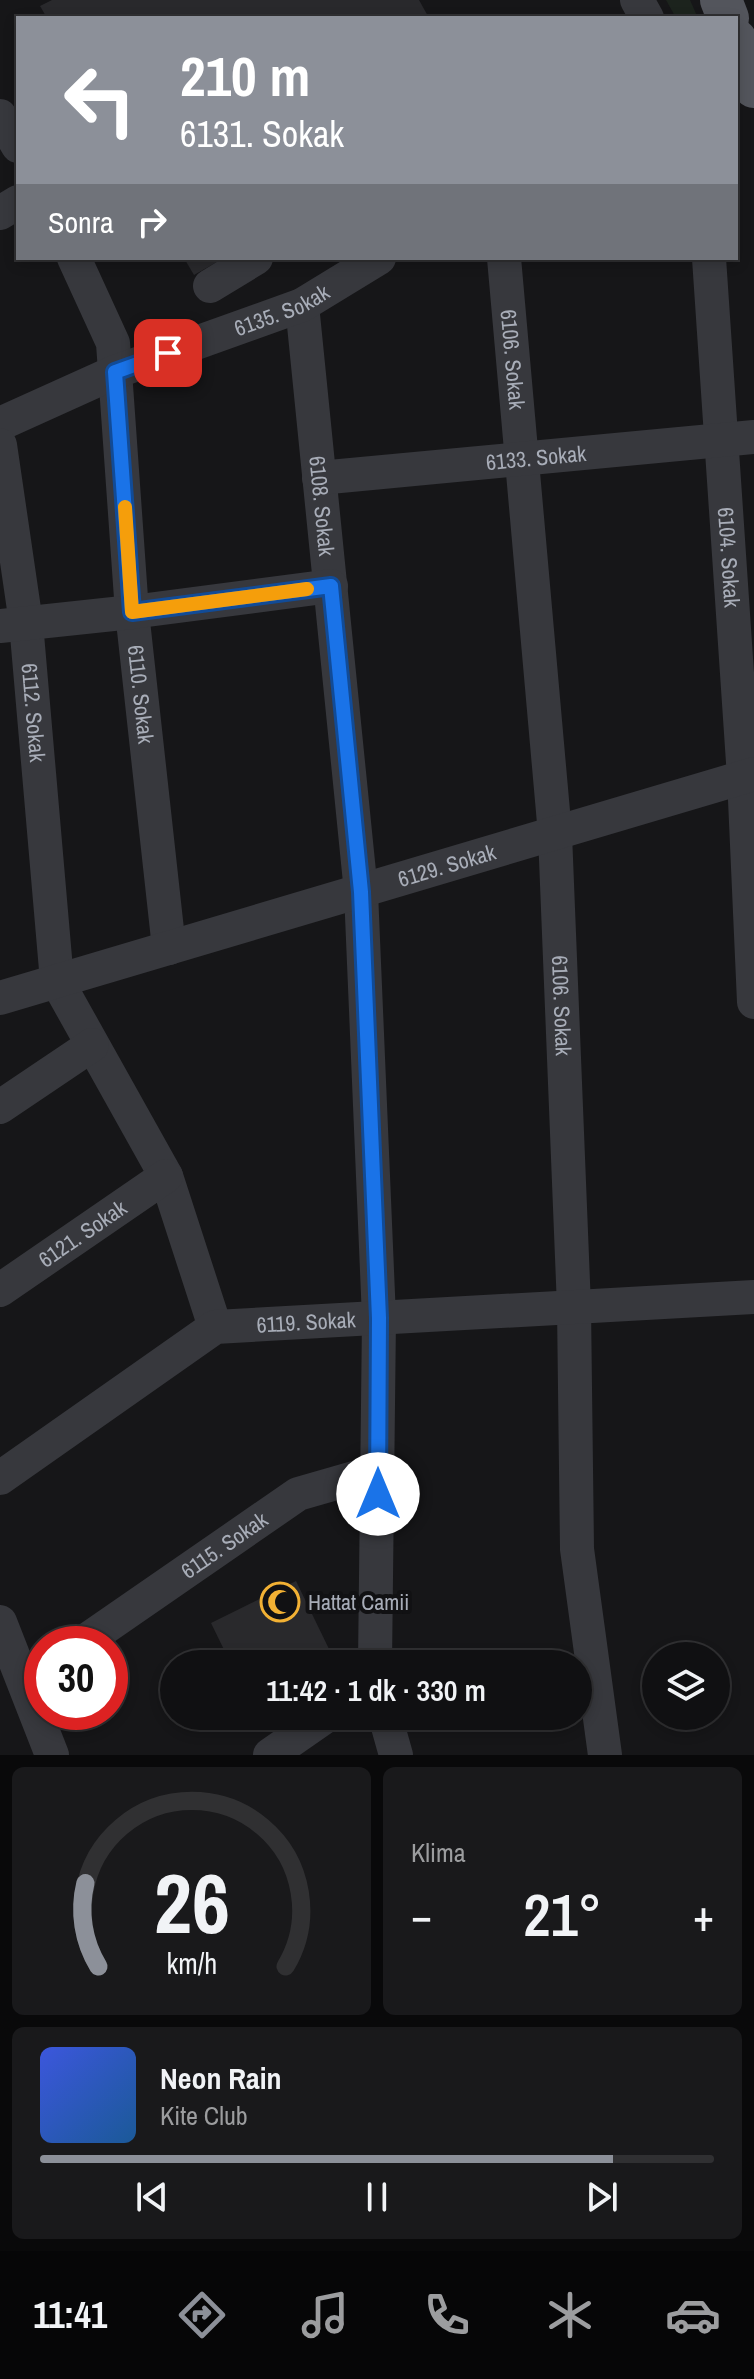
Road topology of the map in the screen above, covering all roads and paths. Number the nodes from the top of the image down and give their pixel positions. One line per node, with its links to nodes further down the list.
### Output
1 (738, 45): 2 (main road)
2 (754, 87)
3 (0, 116): 4 (street)
4 (16, 143)
5 (75, 260): 12 (street, 6110. Sokak)
6 (253, 260): 10 (street)
7 (376, 260): 11 (street, 6135. Sokak)
8 (504, 260): 16 (street, 6106. Sokak)
9 (709, 260): 14 (street, 6104. Sokak)
10 (210, 286)
11 (302, 305): 12 (street, 6135. Sokak); 17 (street, 6108. Sokak)
12 (115, 372): 13 (street, 6135. Sokak); 19 (street, 6110. Sokak)
13 (0, 424)
14 (738, 439): 16 (street, 6133. Sokak); 21 (street, 6104. Sokak)
15 (0, 445): 20 (street, 6112. Sokak)
16 (522, 461): 17 (street, 6133. Sokak); 22 (street, 6106. Sokak)
17 (319, 478): 18 (street, 6108. Sokak)
18 (331, 586): 19 (street); 23 (street, 6108. Sokak)
19 (132, 612): 20 (street); 24 (street, 6110. Sokak)
20 (13, 624): 25 (street, 6112. Sokak)
21 (749, 776): 22 (street, 6129. Sokak); 27 (street, 6104. Sokak)
22 (555, 834): 23 (street, 6129. Sokak); 33 (street, 6106. Sokak)
23 (361, 892): 24 (street, 6129. Sokak); 34 (street, 6108. Sokak)
24 (169, 948): 25 (street, 6129. Sokak)
25 (57, 981): 26 (street, 6129. Sokak); 28 (street)
26 (0, 998)
27 (754, 1002)
28 (92, 1045): 29 (street); 30 (street)
29 (0, 1107)
30 (166, 1176): 31 (street, 6121. Sokak); 35 (street)
31 (0, 1290)
32 (754, 1297): 33 (street, 6119. Sokak)
33 (574, 1307): 34 (street, 6119. Sokak); 47 (street, 6106. Sokak)
34 (379, 1318): 35 (street, 6119. Sokak); 36 (street, 6108. Sokak)
35 (215, 1327): 37 (street)
36 (378, 1471): 39 (street, 6115. Sokak); 40 (street, 6108. Sokak)
37 (0, 1478)
38 (0, 1622): 41 (street)
39 (107, 1626)
40 (375, 1650)
41 (22, 1684): 44 (street)
42 (306, 1730): 45 (street)
43 (389, 1730): 46 (street)
44 (52, 1755)
45 (270, 1755)
46 (396, 1755)
47 (605, 1755)

